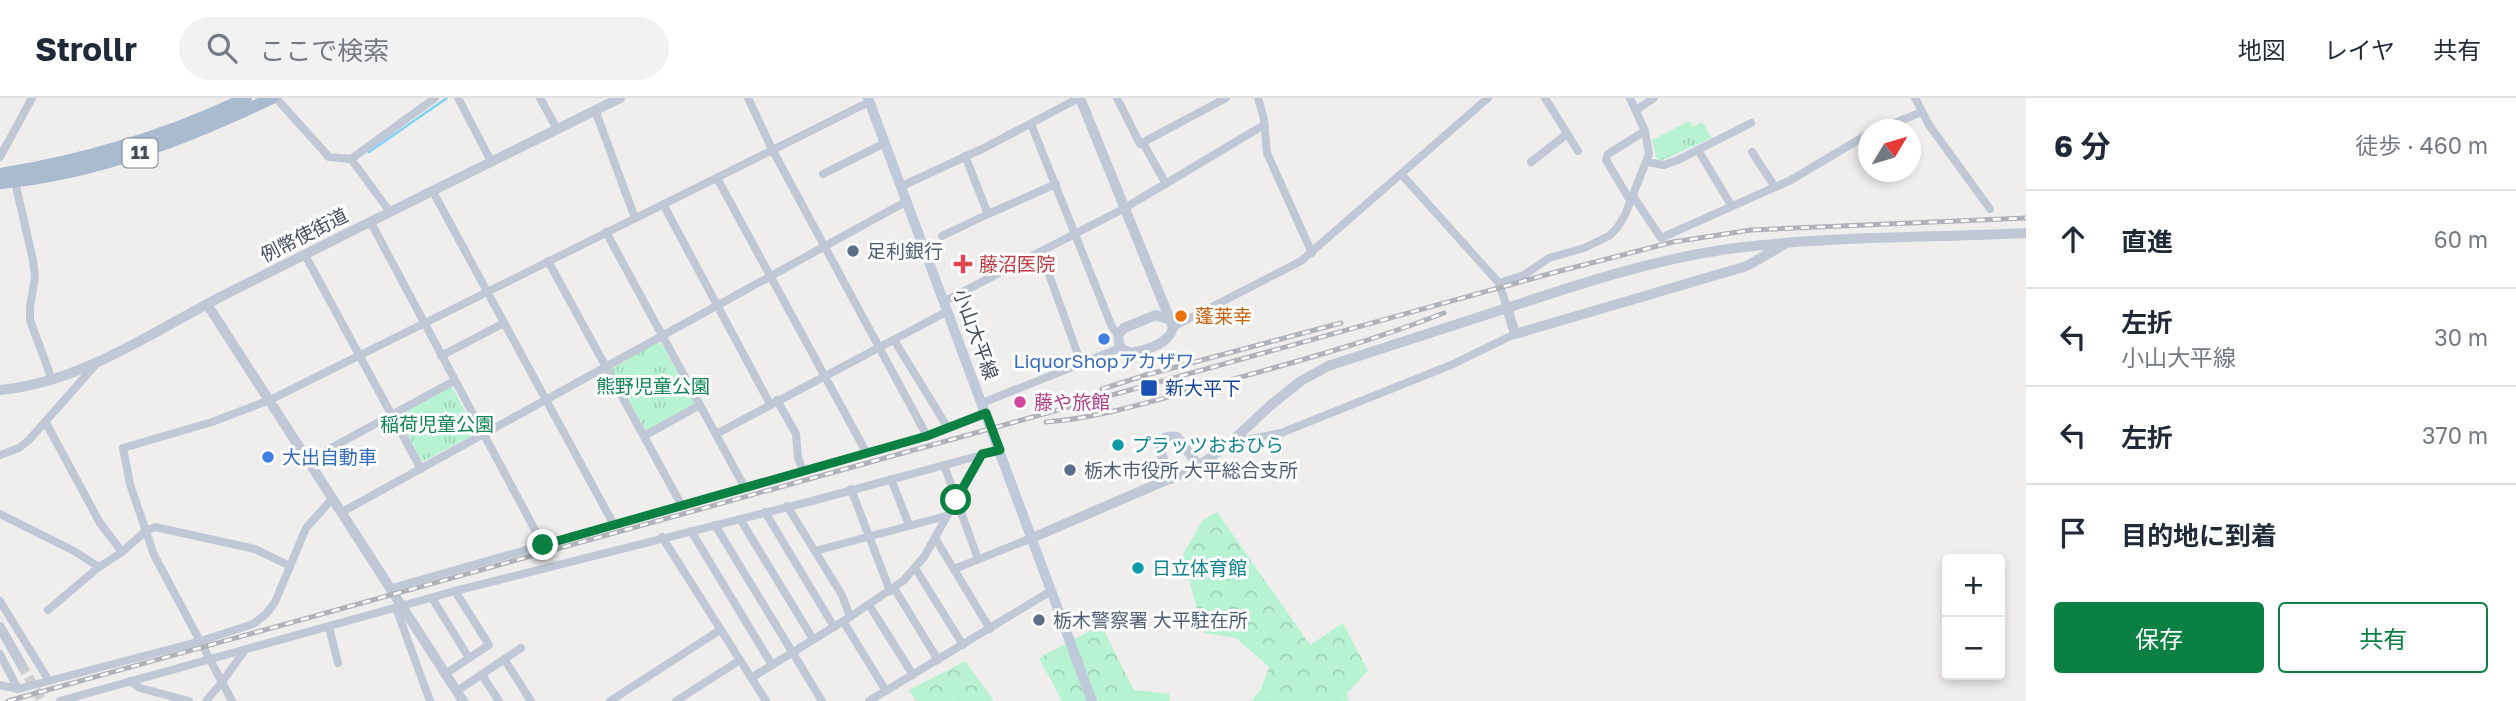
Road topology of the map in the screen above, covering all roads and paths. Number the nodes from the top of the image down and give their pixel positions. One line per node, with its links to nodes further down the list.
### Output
1 (32, 98): 37 (street)
2 (246, 98): 42 (main road, 11)
3 (274, 98): 38 (street); 46 (main road, 11)
4 (435, 98): 38 (street)
5 (458, 98): 39 (street)
6 (540, 98): 26 (street)
7 (620, 98): 19 (street, 例幣使街道)
8 (748, 98): 32 (street)
9 (1079, 98): 24 (street); 57 (street)
10 (1117, 98): 31 (street)
11 (1226, 98): 31 (street)
12 (1258, 98): 25 (street)
13 (1488, 98): 44 (street)
14 (1545, 98): 28 (street)
15 (1630, 98): 20 (street)
16 (1654, 98): 20 (street)
17 (1915, 98): 21 (street)
18 (869, 100): 30 (main road, 小山大平線); 32 (street)
19 (596, 110): 26 (street, 例幣使街道); 61 (street)
20 (1636, 110): 27 (street)
21 (1922, 112): 22 (street); 58 (street)
22 (1904, 119)
23 (1751, 123): 33 (street)
24 (1031, 124): 36 (street); 48 (street)
25 (1264, 125): 49 (street); 70 (street)
26 (557, 129): 39 (street, 例幣使街道)
27 (1645, 131): 41 (street); 53 (street)
28 (1567, 134): 34 (street); 40 (street)
29 (1858, 141): 51 (street)
30 (885, 143): 43 (street); 50 (main road, 小山大平線)
31 (1143, 143): 49 (street)
32 (772, 149): 45 (street); 68 (street)
33 (1698, 150): 41 (street); 56 (street)
34 (1578, 151)
35 (1752, 152): 51 (street)
36 (965, 156): 50 (street); 60 (street)
37 (0, 157)
38 (351, 159): 59 (street)
39 (491, 161): 52 (street, 例幣使街道)
40 (1531, 162)
41 (1647, 162): 53 (street)
42 (0, 174)
43 (823, 174)
44 (1402, 175): 70 (street); 74 (street)
45 (717, 178): 55 (street); 73 (street)
46 (15, 182): 47 (main road, 11); 97 (street)
47 (0, 183)
48 (1056, 184): 60 (street); 65 (street)
49 (1166, 184): 57 (street)
50 (902, 186): 54 (main road, 小山大平線)
51 (1775, 187): 56 (street)
52 (432, 190): 59 (street, 例幣使街道); 75 (street)
53 (1632, 199): 56 (street); 74 (street)
54 (907, 201): 68 (street); 79 (main road, 小山大平線)
55 (663, 204): 61 (street); 78 (street)
56 (1731, 205)
57 (1123, 209): 65 (street); 76 (street)
58 (1990, 209)
59 (390, 212): 62 (street, 例幣使街道)
60 (988, 214): 66 (street)
61 (635, 218): 63 (street)
62 (370, 221): 71 (street, 例幣使街道); 82 (street)
63 (606, 233): 72 (street); 86 (street)
64 (2026, 233): 67 (street)
65 (1076, 234): 69 (street); 87 (street)
66 (942, 236)
67 (1785, 244): 80 (street); 85 (street)
68 (824, 246): 73 (street); 89 (street)
69 (1041, 252): 79 (street); 94 (street)
70 (1312, 253): 84 (street)
71 (305, 255): 77 (street, 例幣使街道); 91 (street)
72 (548, 261): 75 (street); 95 (street)
73 (769, 276): 78 (street); 96 (street)
74 (1499, 283): 80 (street)
75 (487, 292): 82 (street); 83 (street)
76 (1163, 303): 81 (street); 84 (street)
77 (207, 304): 93 (street, 例幣使街道); 100 (street)
78 (717, 305): 86 (street); 102 (street)
79 (946, 306): 88 (street); 104 (main road, 小山大平線)
80 (1507, 308): 85 (street); 112 (street)
81 (1156, 315): 84 (street); 87 (street)
82 (424, 323): 91 (street); 92 (street)
83 (503, 323): 92 (street); 101 (street)
84 (1172, 324): 90 (street)
85 (1515, 334): 112 (street)
86 (662, 335): 95 (street); 103 (street)
87 (1118, 335): 90 (street)
88 (894, 340): 89 (street); 107 (street)
89 (879, 348): 96 (street); 111 (street)
90 (1120, 348): 94 (street)
91 (360, 355): 100 (street); 105 (street)
92 (441, 356): 98 (street)
93 (98, 362): 97 (street, 例幣使街道); 106 (street)
94 (1082, 363): 104 (street)
95 (606, 367): 101 (street); 110 (street)
96 (824, 376): 102 (street); 114 (street)
97 (52, 380): 99 (street, 例幣使街道)
98 (454, 381): 105 (street); 108 (street)
99 (0, 390)
100 (270, 400): 117 (street); 138 (street)
101 (545, 400): 108 (street); 135 (street)
102 (774, 402): 109 (street); 121 (street)
103 (700, 405): 109 (street); 110 (street)
104 (984, 408): 107 (street); 113 (main road, 小山大平線)
105 (392, 414): 117 (street); 120 (street)
106 (46, 423): 116 (street); 146 (street)
107 (948, 428): 111 (street)
108 (484, 434): 120 (street); 144 (street)
109 (716, 434): 124 (street)
110 (644, 436): 128 (street)
111 (927, 436): 114 (street)
112 (1230, 443): 119 (street)
113 (1000, 450): 115 (street); 143 (main road, 小山大平線)
114 (866, 452): 121 (street)
115 (982, 454): 118 (street); 127 (street)
116 (0, 455)
117 (309, 460): 126 (street)
118 (944, 465): 122 (street); 127 (street)
119 (1199, 466): 123 (street); 123 (street)
120 (421, 469): 130 (street)
121 (803, 470): 124 (street)
122 (891, 479): 125 (street); 137 (street)
123 (1171, 479): 143 (street)
124 (745, 488): 128 (street)
125 (851, 489): 129 (street); 140 (street)
126 (333, 498): 130 (street); 148 (street)
127 (956, 500): 133 (street); 147 (street)
128 (682, 506): 135 (street)
129 (787, 506): 131 (street); 145 (street)
130 (342, 512): 152 (street)
131 (765, 512): 134 (street); 164 (street)
132 (0, 514): 149 (street)
133 (946, 516): 137 (street); 142 (street)
134 (740, 519): 136 (street); 167 (street)
135 (614, 525): 144 (street)
136 (715, 525): 139 (street); 172 (street)
137 (909, 526): 140 (street)
138 (147, 530): 146 (street); 148 (street); 168 (street)
139 (691, 531): 141 (street); 181 (street)
140 (868, 536): 145 (street); 153 (street)
141 (662, 537): 155 (street); 166 (street)
142 (934, 537): 150 (street); 151 (street)
143 (1032, 538): 147 (street); 154 (main road, 小山大平線)
144 (543, 545): 152 (street)
145 (816, 551): 161 (street)
146 (122, 552): 149 (street)
147 (978, 559): 151 (street)
148 (290, 566): 168 (street)
149 (99, 567): 160 (street)
150 (915, 568): 153 (street); 169 (street)
151 (954, 569): 165 (street)
152 (392, 588): 159 (street)
153 (892, 589): 158 (street); 178 (street)
154 (1051, 591): 165 (street); 208 (main road, 小山大平線)
155 (455, 592): 156 (street); 174 (street)
156 (432, 598): 159 (street); 174 (street)
157 (0, 601): 186 (street)
158 (869, 605): 161 (street); 184 (street)
159 (399, 607): 162 (street); 182 (street); 198 (street)
160 (48, 610)
161 (847, 619): 164 (street); 193 (street)
162 (329, 626): 171 (street); 179 (street)
163 (0, 627): 180 (street)
164 (834, 627): 167 (street)
165 (989, 629): 169 (street)
166 (720, 630): 177 (street); 202 (street)
167 (813, 639): 172 (street)
168 (201, 641): 175 (street); 186 (street)
169 (964, 645): 178 (street)
170 (521, 648): 176 (street)
171 (245, 650): 175 (street); 188 (street)
172 (792, 652): 181 (street); 206 (street)
173 (0, 654): 190 (street)
174 (469, 658): 182 (street)
175 (211, 659): 187 (street); 188 (street)
176 (504, 659): 183 (street); 201 (street)
177 (740, 660): 185 (street); 192 (street)
178 (938, 660): 184 (street)
179 (338, 663)
180 (21, 664)
181 (772, 665): 185 (street)
182 (446, 674): 191 (street)
183 (482, 675): 191 (street); 200 (street)
184 (913, 675): 193 (street)
185 (751, 678): 205 (street)
186 (49, 681): 190 (street)
187 (130, 681): 194 (street); 195 (street)
188 (222, 682): 196 (street); 197 (street)
189 (0, 685): 190 (street)
190 (18, 689)
191 (457, 691): 199 (street)
192 (692, 691): 203 (street); 204 (street)
193 (886, 691): 207 (street)
194 (60, 701)
195 (189, 701)
196 (206, 701)
197 (232, 701)
198 (430, 701)
199 (463, 701)
200 (499, 701)
201 (531, 701)
202 (610, 701)
203 (676, 701)
204 (698, 701)
205 (765, 701)
206 (822, 701)
207 (869, 701)
208 (1092, 701)

